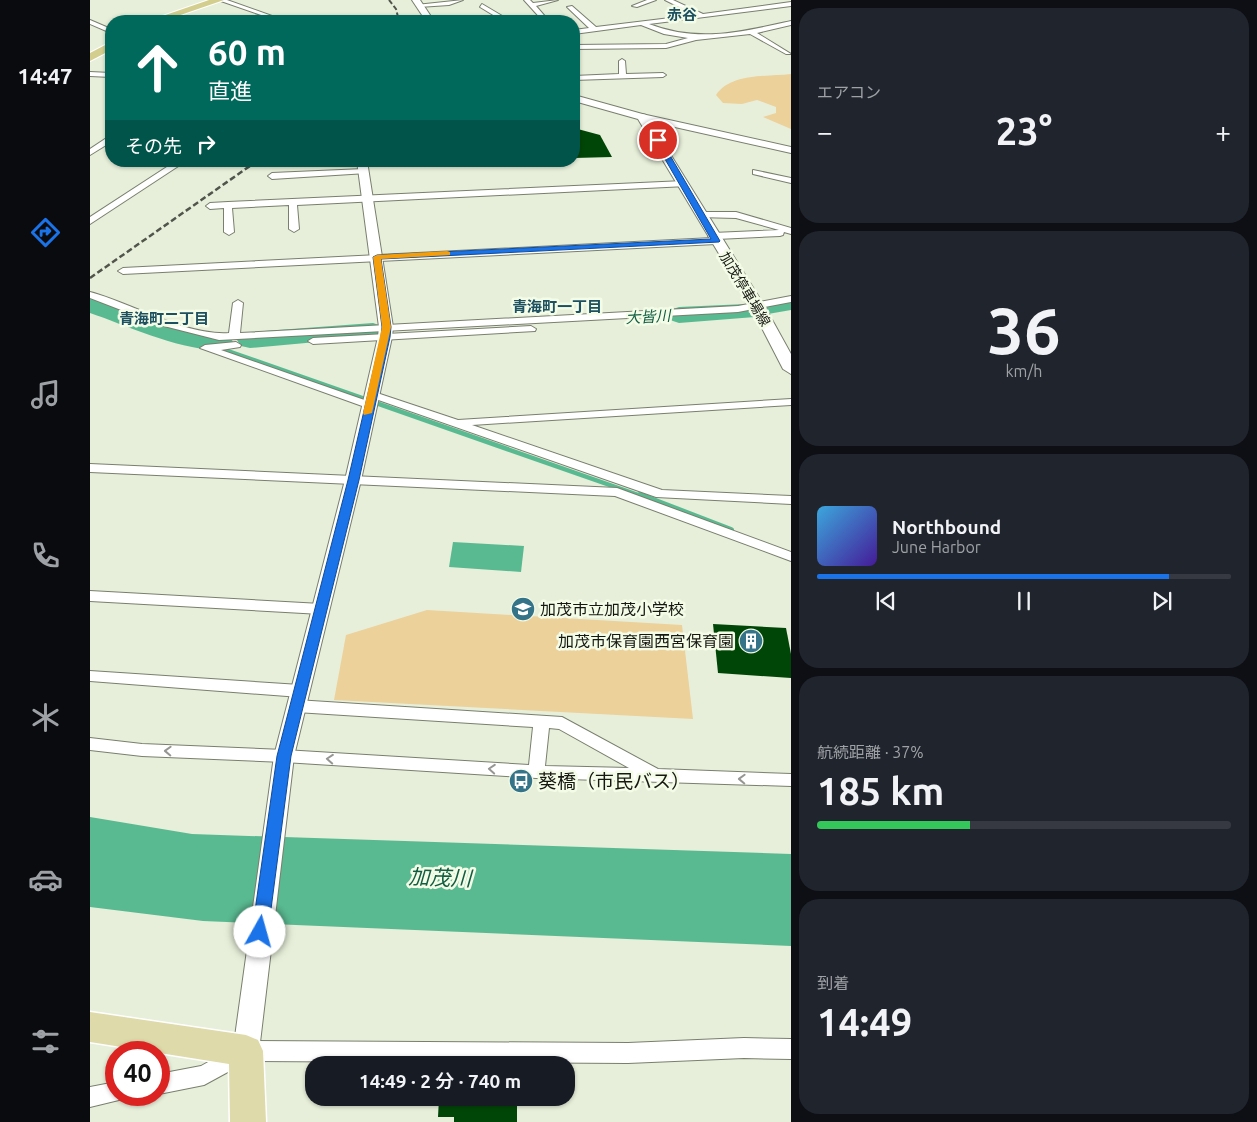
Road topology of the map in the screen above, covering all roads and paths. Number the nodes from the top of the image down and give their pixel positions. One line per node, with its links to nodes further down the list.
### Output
1 (220, 0): 18 (highway); 19 (street)
2 (460, 0): 8 (street)
3 (555, 0): 7 (street)
4 (653, 0): 13 (street)
5 (668, 0): 24 (street)
6 (758, 0): 14 (street)
7 (529, 2): 22 (street)
8 (418, 3): 20 (main road)
9 (742, 4): 16 (street)
10 (791, 4): 11 (street)
11 (778, 5): 14 (street); 17 (street)
12 (482, 6): 21 (street)
13 (635, 6)
14 (764, 6): 16 (street)
15 (570, 7): 23 (street)
16 (749, 8): 24 (street)
17 (791, 8)
18 (172, 15)
19 (265, 15)
20 (426, 15)
21 (497, 15)
22 (541, 15)
23 (579, 15)
24 (704, 15): 27 (street); 29 (street)
25 (580, 16): 31 (street)
26 (90, 22): 30 (street)
27 (723, 22)
28 (790, 23): 33 (street)
29 (642, 24): 31 (street); 34 (street)
30 (105, 28)
31 (595, 30): 32 (street)
32 (580, 31)
33 (751, 32): 34 (street); 37 (street)
34 (696, 38): 35 (street)
35 (580, 47)
36 (105, 49): 38 (highway)
37 (788, 54)
38 (90, 58)
39 (622, 61): 43 (street)
40 (90, 74): 41 (street)
41 (105, 75)
42 (663, 75): 43 (street)
43 (623, 76): 44 (street)
44 (580, 78)
45 (580, 100): 46 (main road)
46 (642, 117): 48 (street); 56 (main road, 加茂停車場線)
47 (105, 143): 49 (street)
48 (791, 150)
49 (90, 153)
50 (173, 167): 62 (street)
51 (354, 167): 54 (street)
52 (363, 167): 57 (street)
53 (756, 172): 55 (street)
54 (272, 176)
55 (791, 181)
56 (684, 184): 57 (street); 61 (main road, 加茂停車場線)
57 (368, 198): 58 (street); 67 (street)
58 (293, 202): 59 (street); 63 (street)
59 (228, 205): 60 (street); 64 (street)
60 (210, 206)
61 (700, 215): 65 (street); 66 (main road, 加茂停車場線)
62 (90, 221)
63 (294, 229)
64 (228, 232)
65 (791, 232): 66 (street)
66 (715, 238): 67 (street); 72 (main road, 加茂停車場線)
67 (377, 257): 68 (street); 73 (street)
68 (123, 271)
69 (90, 295): 74 (street)
70 (791, 299): 72 (street)
71 (238, 303): 74 (street)
72 (760, 312): 73 (street); 76 (main road, 加茂停車場線)
73 (386, 332): 74 (street); 77 (street)
74 (232, 341): 75 (street)
75 (205, 348): 77 (street)
76 (789, 362)
77 (370, 399): 79 (street); 81 (street)
78 (791, 402): 79 (street)
79 (456, 423): 83 (street)
80 (90, 468): 81 (street)
81 (353, 480): 82 (street); 87 (street)
82 (618, 492): 83 (street); 85 (street)
83 (656, 493): 84 (street)
84 (791, 500)
85 (791, 557)
86 (90, 596): 87 (street)
87 (321, 609): 89 (street)
88 (90, 676): 89 (street)
89 (298, 699): 90 (street); 92 (street)
90 (542, 722): 93 (street); 94 (street)
91 (90, 744): 92 (street, one-way to 91)
92 (283, 761): 93 (street, one-way to 92); 98 (street)
93 (536, 772): 94 (street)
94 (656, 777): 95 (street, one-way to 94)
95 (791, 780)
96 (90, 1027): 98 (main road)
97 (791, 1049): 98 (street)
98 (246, 1051): 99 (street); 102 (main road)
99 (170, 1082)
100 (105, 1094): 101 (street)
101 (90, 1096)
102 (248, 1122)

